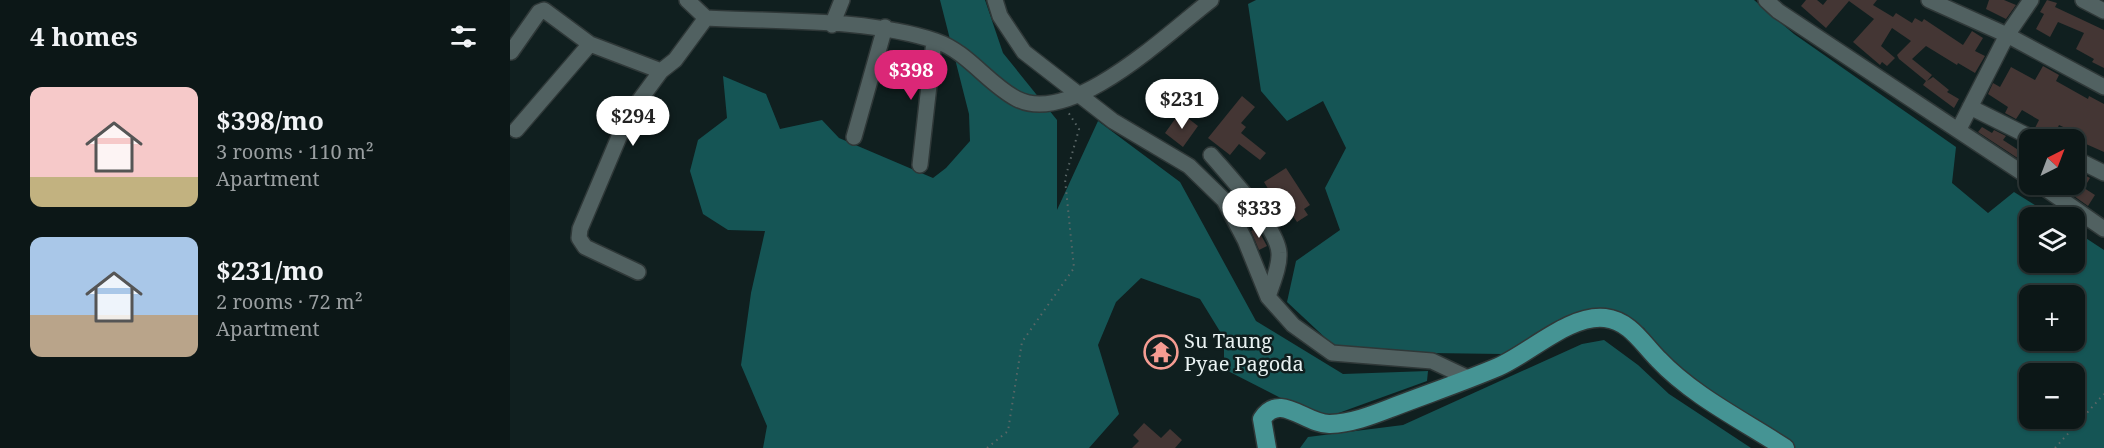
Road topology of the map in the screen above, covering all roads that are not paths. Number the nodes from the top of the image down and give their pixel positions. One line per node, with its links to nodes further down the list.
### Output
1 (687, 0): 10 (street)
2 (842, 0): 11 (street)
3 (994, 0): 19 (street)
4 (1211, 0): 19 (street)
5 (1929, 0): 13 (street)
6 (2031, 0): 13 (street)
7 (2083, 0): 9 (street)
8 (1776, 4): 21 (street)
9 (2104, 11)
10 (706, 18): 11 (street); 17 (street)
11 (832, 25): 12 (street)
12 (885, 27): 14 (street); 24 (street)
13 (2007, 35): 18 (street); 20 (street)
14 (934, 41): 19 (street); 27 (street)
15 (590, 44): 16 (street); 17 (street); 22 (street)
16 (511, 52)
17 (661, 71): 32 (street)
18 (2104, 87)
19 (1078, 94): 33 (street)
20 (1970, 106): 21 (street); 23 (street)
21 (1959, 129): 28 (street)
22 (516, 130)
23 (2019, 131)
24 (854, 137)
25 (1211, 155): 33 (street)
26 (2085, 164): 29 (street)
27 (920, 165)
28 (2019, 170)
29 (2104, 173)
30 (2056, 195): 31 (street)
31 (2104, 229)
32 (638, 272)
33 (1268, 297): 34 (street)
34 (1468, 378): 35 (main road); 36 (main road)
35 (1267, 448)
36 (1785, 448)

